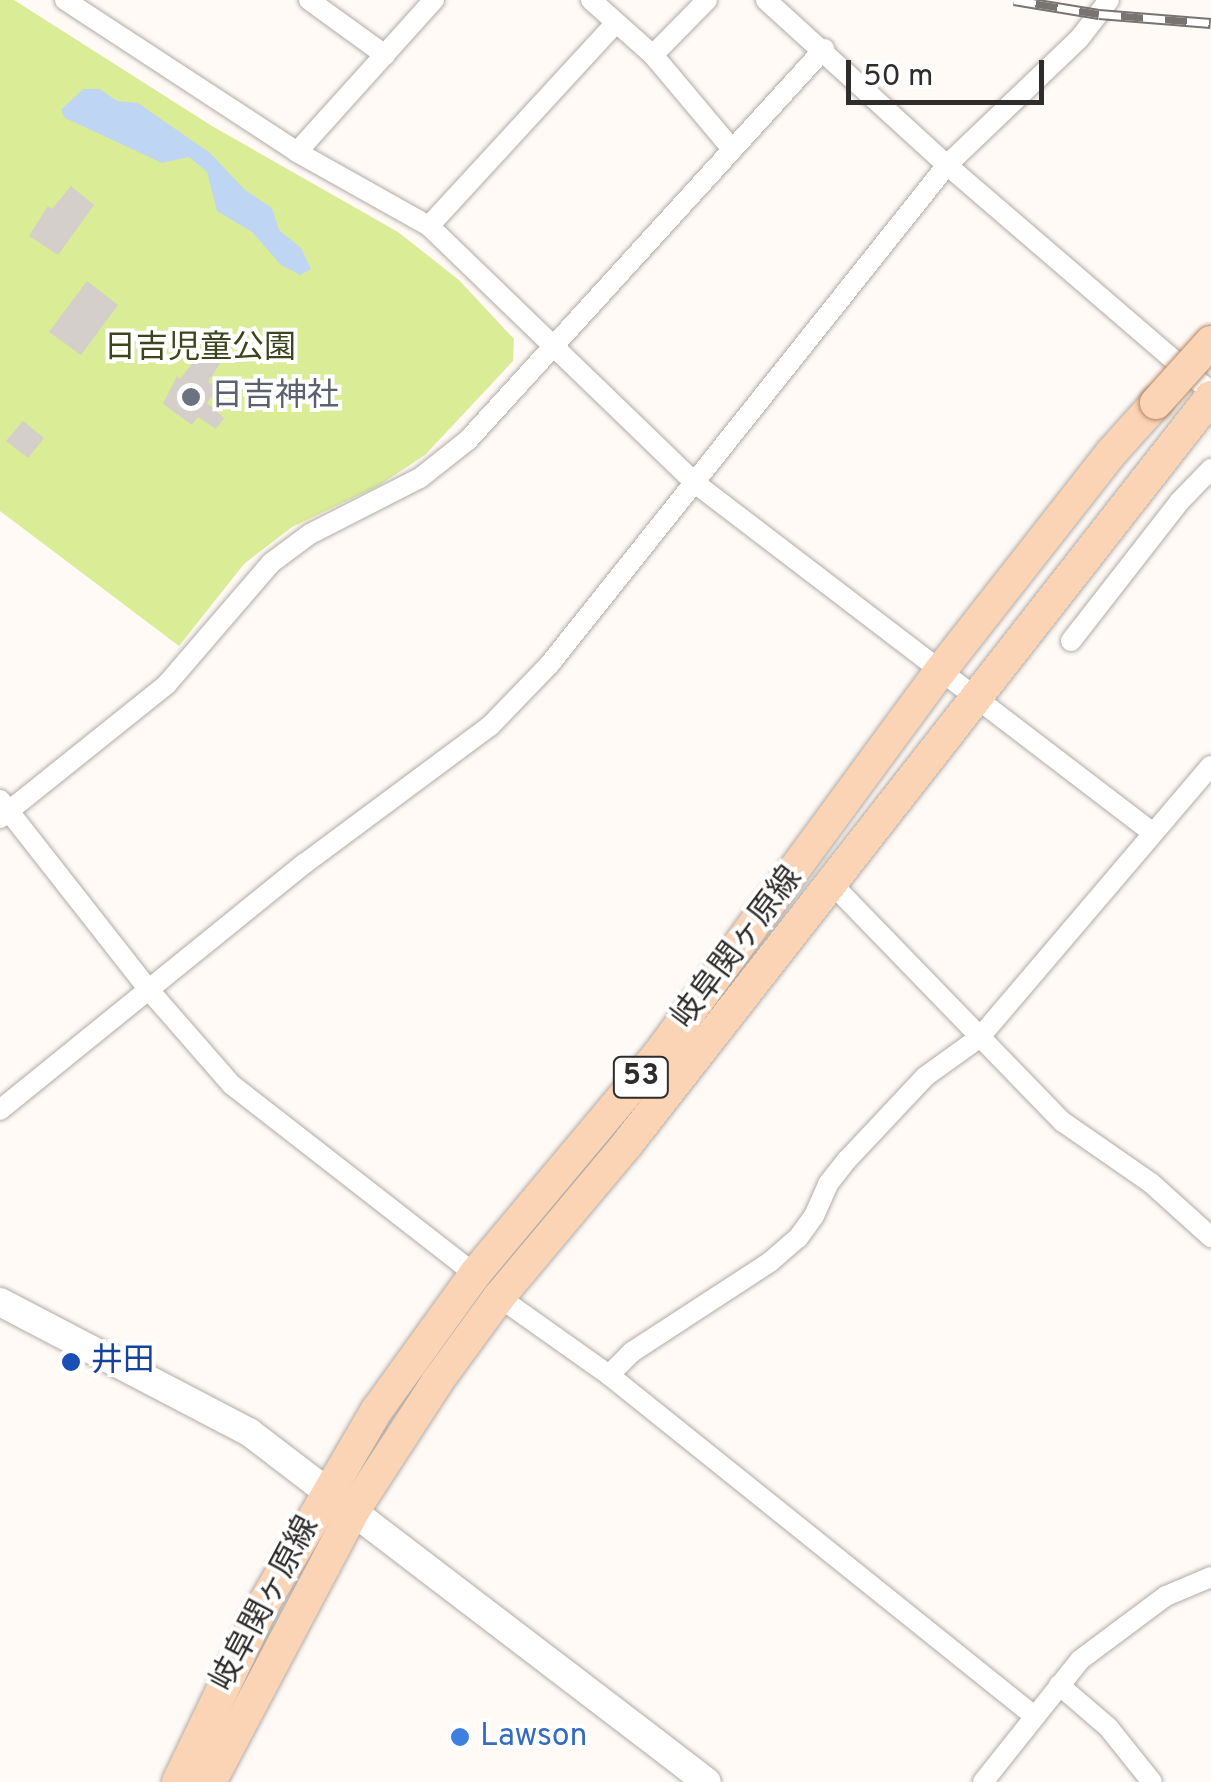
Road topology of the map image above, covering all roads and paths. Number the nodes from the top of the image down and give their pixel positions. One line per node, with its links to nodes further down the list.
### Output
1 (309, 0): 10 (street)
2 (434, 0): 10 (street)
3 (591, 0): 8 (street)
4 (707, 0): 11 (street)
5 (766, 0): 9 (street)
6 (1110, 0): 14 (street)
7 (71, 2): 13 (street)
8 (616, 24): 11 (street); 15 (street)
9 (824, 49): 12 (street); 14 (street)
10 (385, 54): 13 (street)
11 (653, 54): 12 (street)
12 (730, 148): 17 (street)
13 (297, 152): 15 (street)
14 (947, 165): 18 (street); 20 (street)
15 (429, 226): 17 (street)
16 (1211, 342): 22 (main road, 岐阜関ヶ原線 / 53, bridge)
17 (554, 347): 20 (street); 25 (street)
18 (1211, 395): 23 (main road, 岐阜関ヶ原線 / 53)
19 (1211, 469): 21 (street)
20 (695, 483): 22 (street); 28 (street)
21 (1071, 641)
22 (941, 670): 23 (street); 32 (main road, 岐阜関ヶ原線 / 53)
23 (976, 698): 26 (street); 27 (main road, 岐阜関ヶ原線 / 53)
24 (1211, 766): 26 (street)
25 (3, 809): 28 (street)
26 (1153, 833): 29 (street)
27 (832, 884): 29 (street); 33 (main road, 岐阜関ヶ原線 / 53)
28 (149, 990): 30 (street); 32 (street)
29 (980, 1037): 31 (street); 35 (street)
30 (0, 1110)
31 (1211, 1238)
32 (475, 1274): 36 (main road, 岐阜関ヶ原線 / 53)
33 (499, 1297): 35 (street); 37 (main road, 岐阜関ヶ原線 / 53)
34 (0, 1302): 36 (street)
35 (609, 1375): 40 (street)
36 (328, 1488): 37 (street); 41 (main road, 岐阜関ヶ原線 / 53)
37 (354, 1510): 42 (main road, 岐阜関ヶ原線 / 53); 43 (street)
38 (1211, 1577): 39 (street)
39 (1059, 1685): 40 (street); 45 (street)
40 (1033, 1714): 44 (street)
41 (178, 1782)
42 (210, 1782)
43 (707, 1782)
44 (983, 1782)
45 (1152, 1782)

